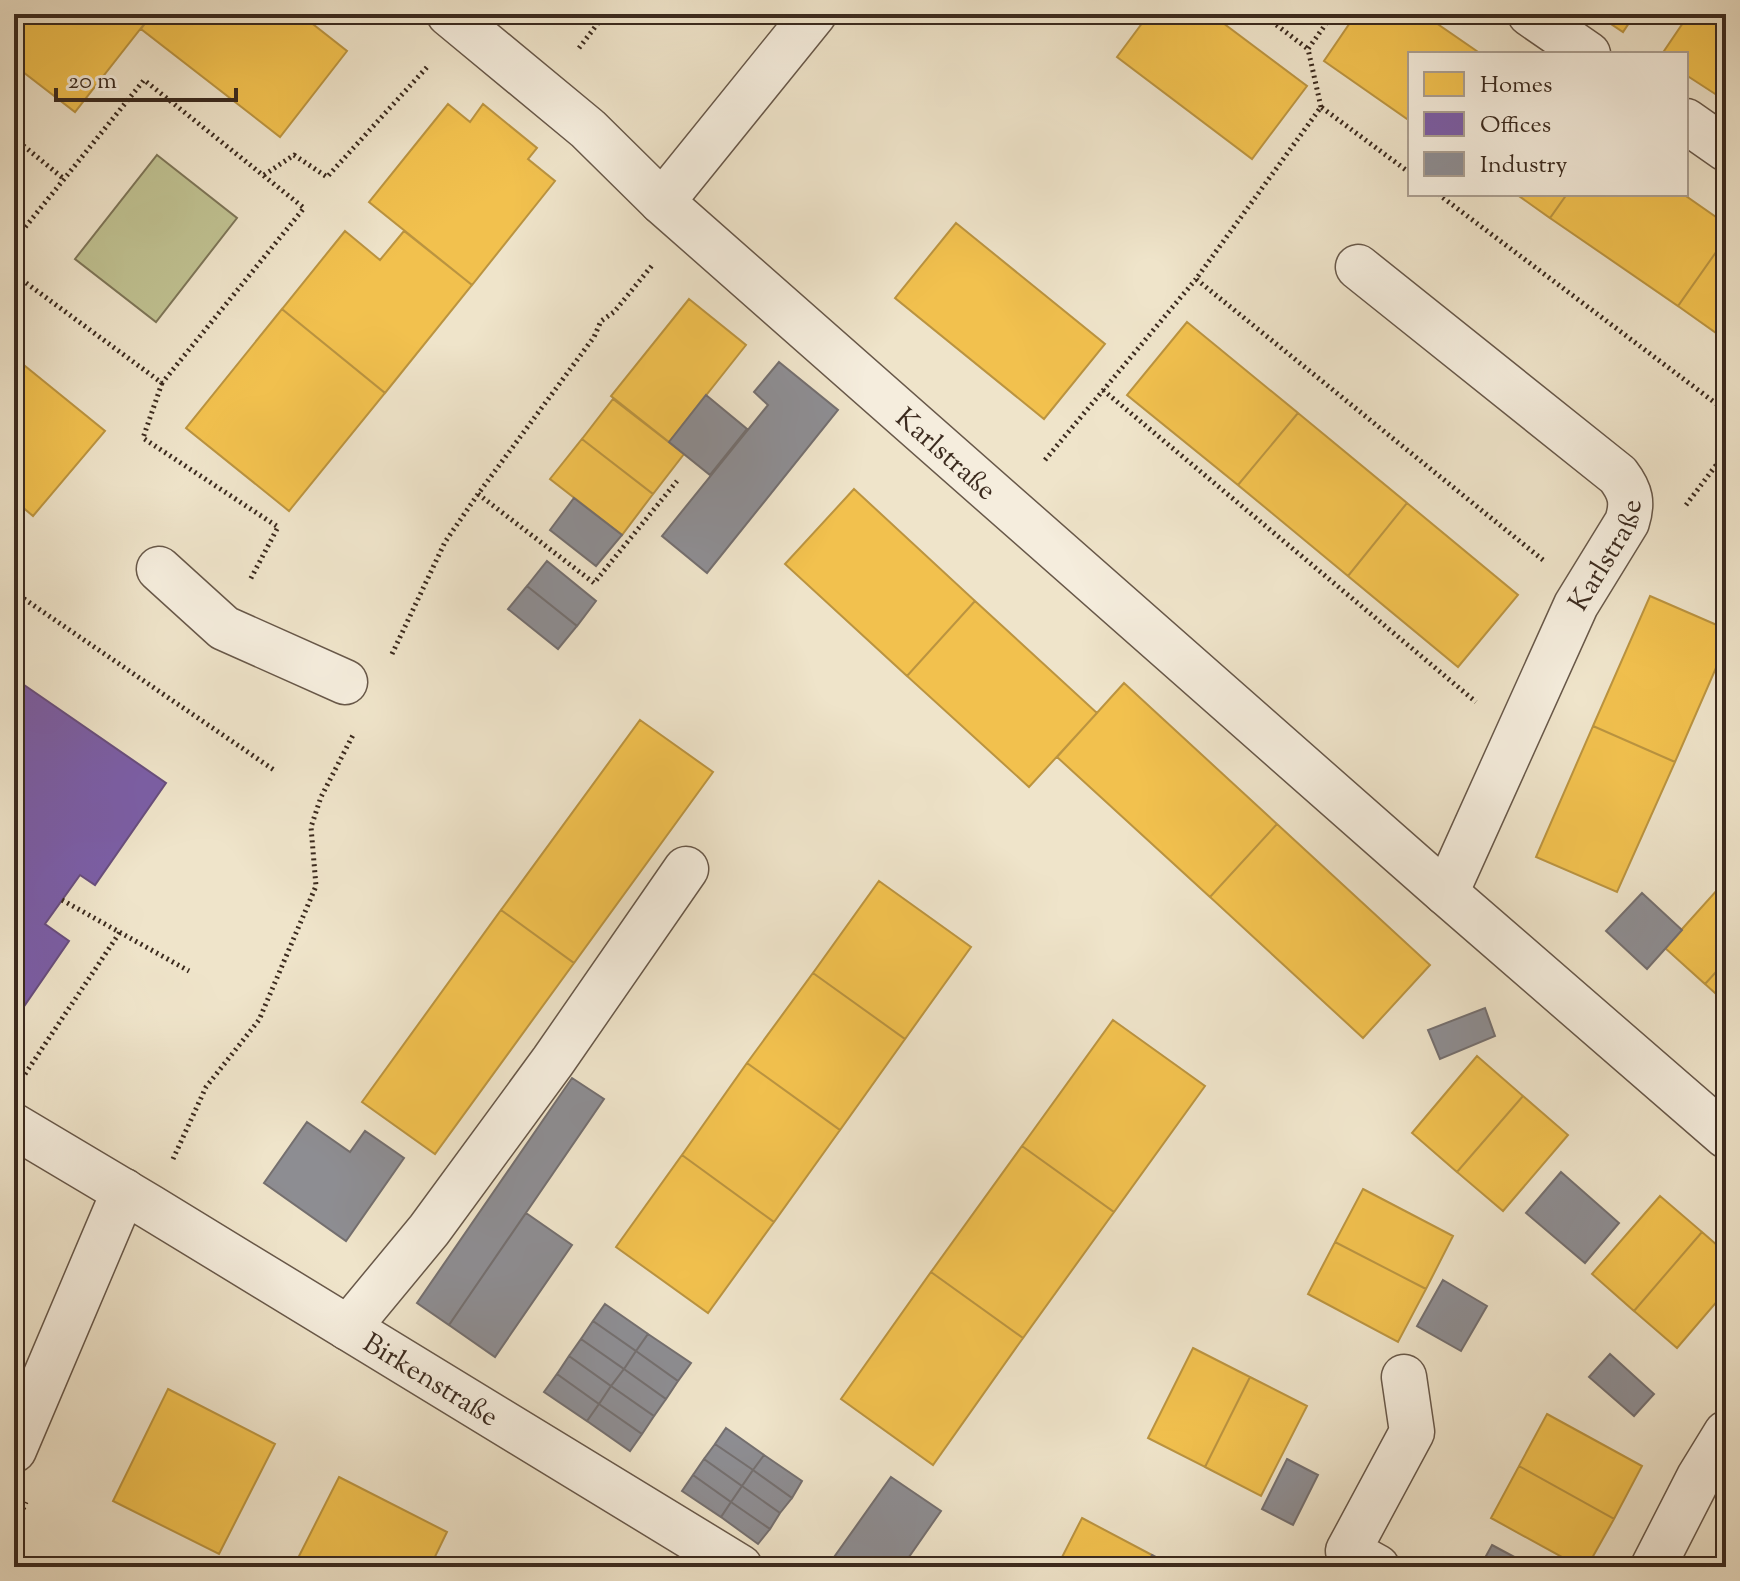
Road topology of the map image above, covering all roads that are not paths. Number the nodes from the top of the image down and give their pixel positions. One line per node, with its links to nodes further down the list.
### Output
1 (449, 14): 7 (street, Karlstraße)
2 (814, 14): 7 (street)
3 (1530, 14): 4 (street)
4 (1585, 52)
5 (1688, 122): 6 (street)
6 (1726, 149)
7 (674, 213): 12 (street, Karlstraße)
8 (1358, 267): 12 (street, Karlstraße)
9 (159, 569): 10 (street)
10 (352, 702)
11 (686, 869): 16 (street)
12 (1446, 893): 14 (street, Karlstraße)
13 (14, 1126): 15 (street, Birkenstraße)
14 (1726, 1136)
15 (137, 1199): 16 (street, Birkenstraße); 19 (street)
16 (348, 1328): 20 (street, Birkenstraße)
17 (1404, 1377): 21 (street)
18 (1726, 1433): 22 (street)
19 (14, 1450)
20 (740, 1567)
21 (1377, 1567)
22 (1653, 1567)

